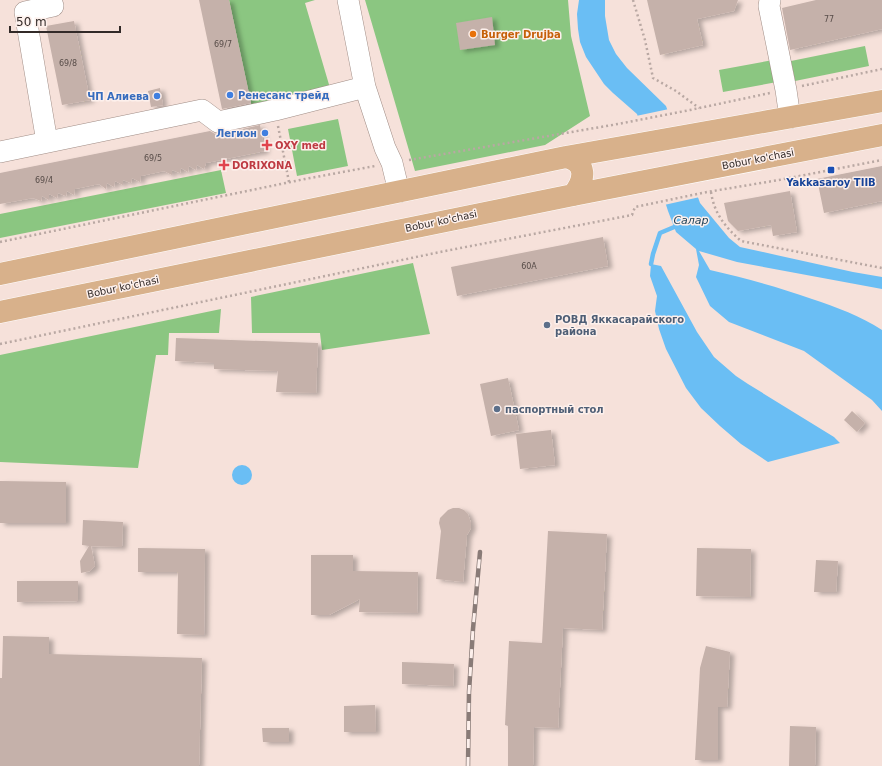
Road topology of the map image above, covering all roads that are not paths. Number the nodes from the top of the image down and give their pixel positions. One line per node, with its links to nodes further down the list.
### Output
1 (52, 0): 8 (lane)
2 (348, 0): 4 (lane)
3 (770, 0): 6 (lane)
4 (366, 86): 8 (lane); 11 (lane)
5 (882, 102): 6 (main road)
6 (790, 118): 10 (main road)
7 (882, 135): 12 (main road, Bobur ko'chasi)
8 (47, 142): 9 (lane)
9 (0, 152)
10 (566, 157): 11 (main road); 12 (main road)
11 (399, 192): 13 (main road)
12 (573, 194): 14 (main road, Bobur ko'chasi)
13 (0, 274)
14 (0, 312)

